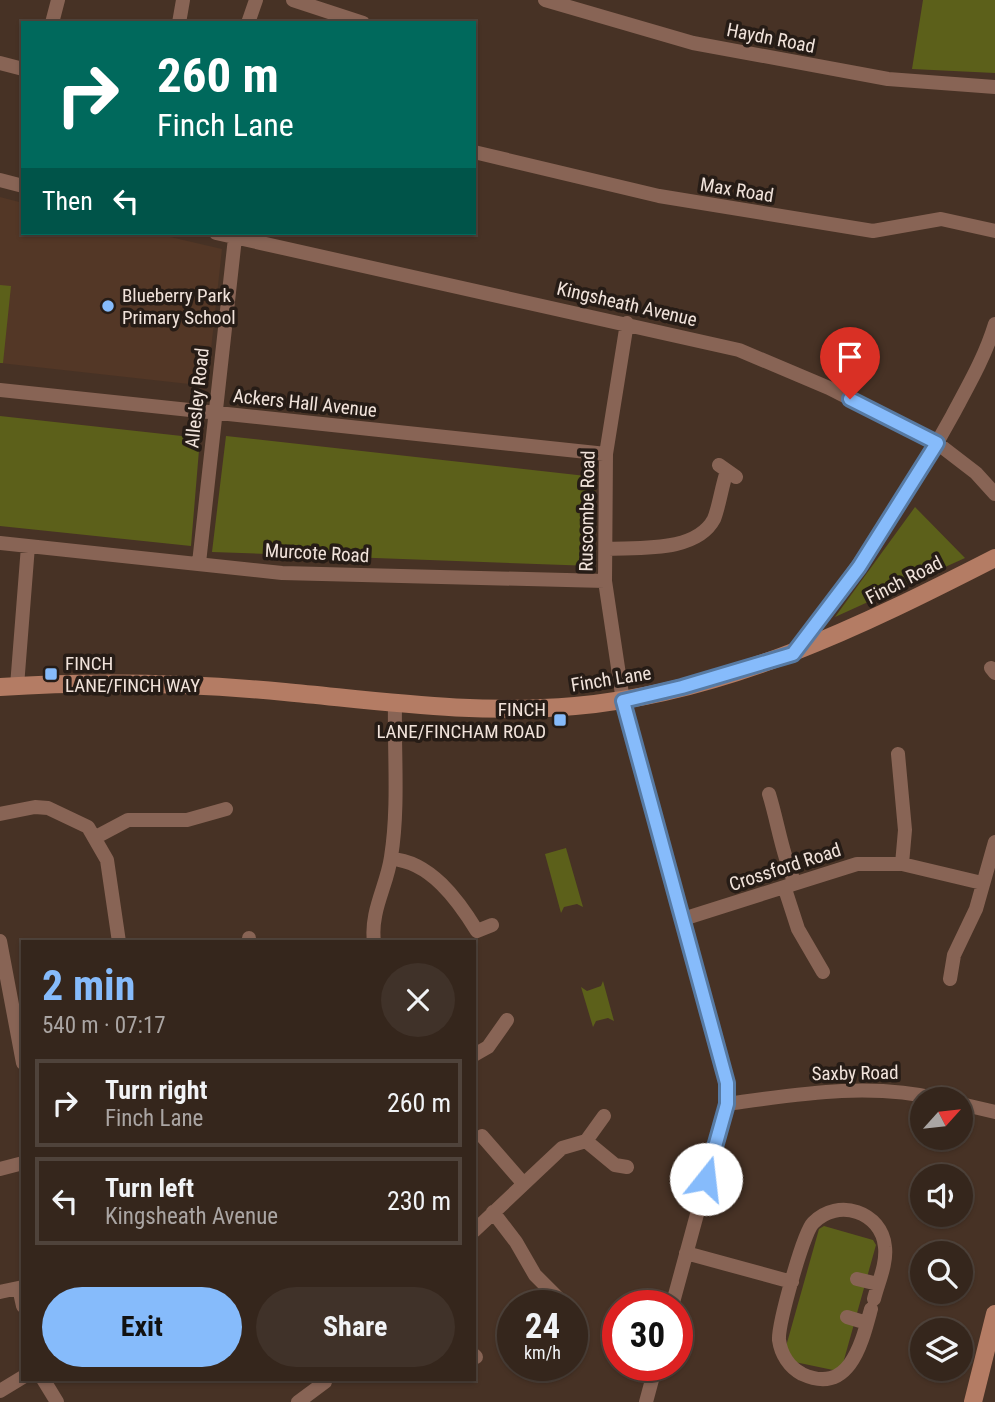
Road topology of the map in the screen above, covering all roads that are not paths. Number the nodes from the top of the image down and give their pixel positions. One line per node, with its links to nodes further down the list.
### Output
1 (58, 0): 6 (street)
2 (183, 0): 7 (street)
3 (256, 0): 8 (street)
4 (293, 0): 9 (street)
5 (545, 0): 12 (street, Haydn Road)
6 (53, 21)
7 (179, 21)
8 (249, 21)
9 (357, 21)
10 (0, 64): 11 (street)
11 (21, 69)
12 (995, 87)
13 (476, 152): 16 (street, Max Road)
14 (0, 180): 15 (street)
15 (21, 185)
16 (995, 231)
17 (224, 235): 18 (street, Kingsheath Avenue)
18 (236, 238): 19 (street, Kingsheath Avenue); 22 (street, Allesley Road)
19 (627, 323): 23 (street, Kingsheath Avenue); 24 (street, Ruscombe Road)
20 (995, 324): 23 (street)
21 (0, 390): 22 (street, Ackers Hall Avenue)
22 (214, 413): 24 (street, Ackers Hall Avenue); 31 (street, Allesley Road)
23 (937, 443): 26 (street, Kingsheath Avenue); 33 (street)
24 (606, 454): 29 (street, Ruscombe Road)
25 (727, 471): 29 (street)
26 (995, 494)
27 (0, 543): 28 (street, Murcote Road)
28 (28, 546): 31 (street, Murcote Road); 34 (street)
29 (606, 549): 32 (street, Ruscombe Road)
30 (995, 558): 33 (street, Finch Road)
31 (199, 563): 32 (street, Murcote Road)
32 (605, 581): 35 (street, Ruscombe Road)
33 (793, 654): 35 (street, Finch Lane)
34 (8, 686): 36 (street, Finch Lane)
35 (623, 701): 36 (street, Finch Lane); 47 (street, Ruscombe Road)
36 (395, 704): 43 (street)
37 (898, 754): 44 (street)
38 (769, 794): 46 (street)
39 (226, 809): 41 (street)
40 (0, 814): 41 (street)
41 (96, 837): 49 (street)
42 (995, 842): 45 (street)
43 (391, 859): 48 (street); 50 (street)
44 (902, 864): 45 (street, Crossford Road); 46 (street, Crossford Road)
45 (982, 883): 53 (street)
46 (789, 885): 47 (street, Crossford Road); 52 (street)
47 (683, 919): 58 (street, Ruscombe Road)
48 (492, 925)
49 (119, 940)
50 (374, 940)
51 (0, 942): 55 (street)
52 (823, 972)
53 (950, 979)
54 (507, 1020): 56 (street)
55 (21, 1052)
56 (476, 1054)
57 (910, 1092): 58 (street, Saxby Road)
58 (727, 1104): 74 (street)
59 (973, 1107): 60 (street)
60 (995, 1112)
61 (604, 1116): 63 (street)
62 (482, 1136): 67 (street)
63 (586, 1141): 65 (street); 67 (street)
64 (21, 1163): 66 (street)
65 (627, 1167)
66 (0, 1168)
67 (523, 1183): 69 (street)
68 (816, 1201): 70 (street)
69 (493, 1212): 72 (street); 79 (street)
70 (823, 1215): 73 (street); 76 (street)
71 (894, 1222): 73 (street)
72 (476, 1229)
73 (880, 1230): 77 (street)
74 (686, 1254): 76 (street); 80 (street)
75 (857, 1279): 77 (street)
76 (792, 1282): 85 (street)
77 (878, 1284): 82 (street)
78 (21, 1287): 81 (street)
79 (550, 1290)
80 (676, 1290)
81 (0, 1292)
82 (871, 1310): 84 (street); 87 (street)
83 (995, 1314): 97 (street)
84 (847, 1317)
85 (784, 1356): 86 (street); 87 (street)
86 (770, 1364)
87 (841, 1372): 92 (street)
88 (21, 1378): 93 (street)
89 (44, 1381): 94 (street)
90 (325, 1381): 95 (street)
91 (652, 1381): 96 (street)
92 (849, 1386)
93 (0, 1391)
94 (57, 1402)
95 (298, 1402)
96 (646, 1402)
97 (973, 1402)

